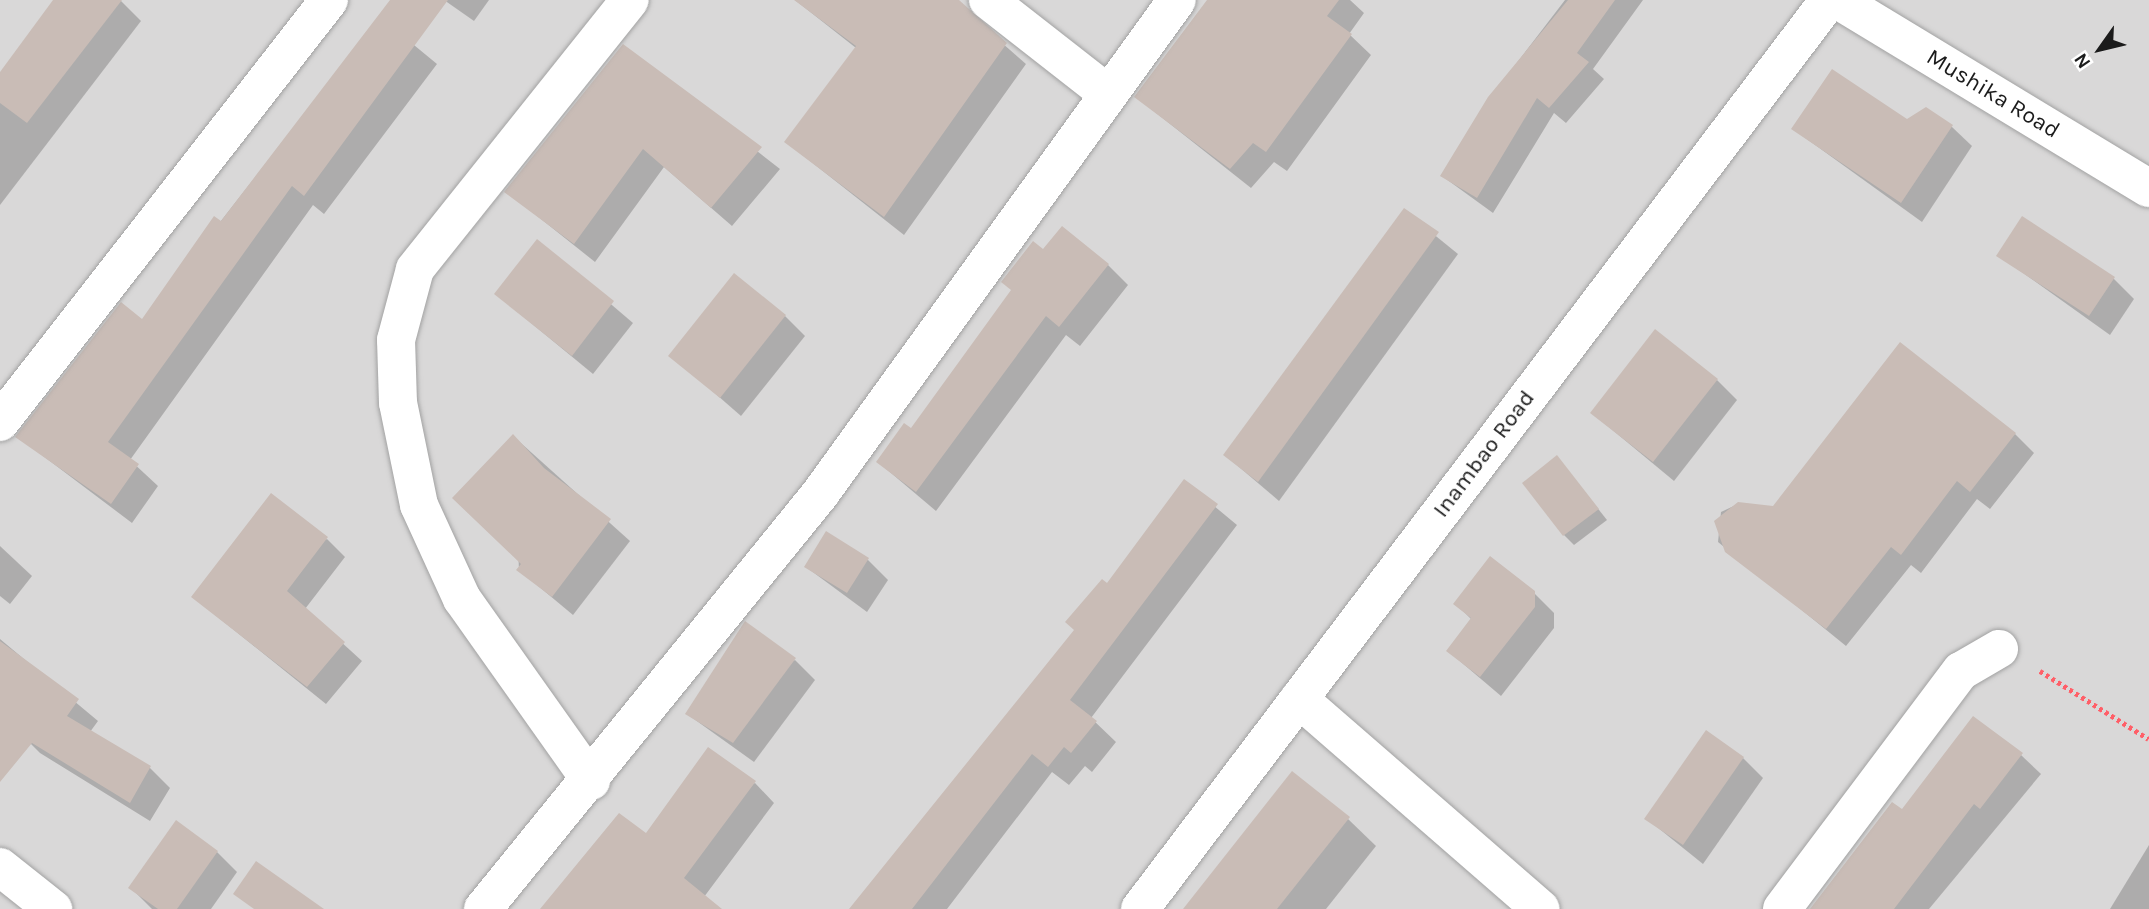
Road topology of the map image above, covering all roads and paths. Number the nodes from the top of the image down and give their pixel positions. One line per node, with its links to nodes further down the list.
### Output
1 (329, 0): 9 (street)
2 (630, 0): 13 (street)
3 (988, 0): 7 (street)
4 (1177, 0): 7 (street)
5 (1829, 0): 11 (street, Inambao Road)
6 (1838, 0): 8 (street, Mushika Road)
7 (1107, 93): 13 (street)
8 (2149, 188)
9 (0, 422)
10 (1999, 649): 12 (path); 19 (street)
11 (1299, 699): 17 (street, Inambao Road); 18 (street)
12 (2149, 739)
13 (591, 781): 16 (street)
14 (0, 867): 15 (street)
15 (53, 909)
16 (483, 909)
17 (1140, 909)
18 (1541, 909)
19 (1782, 909)

